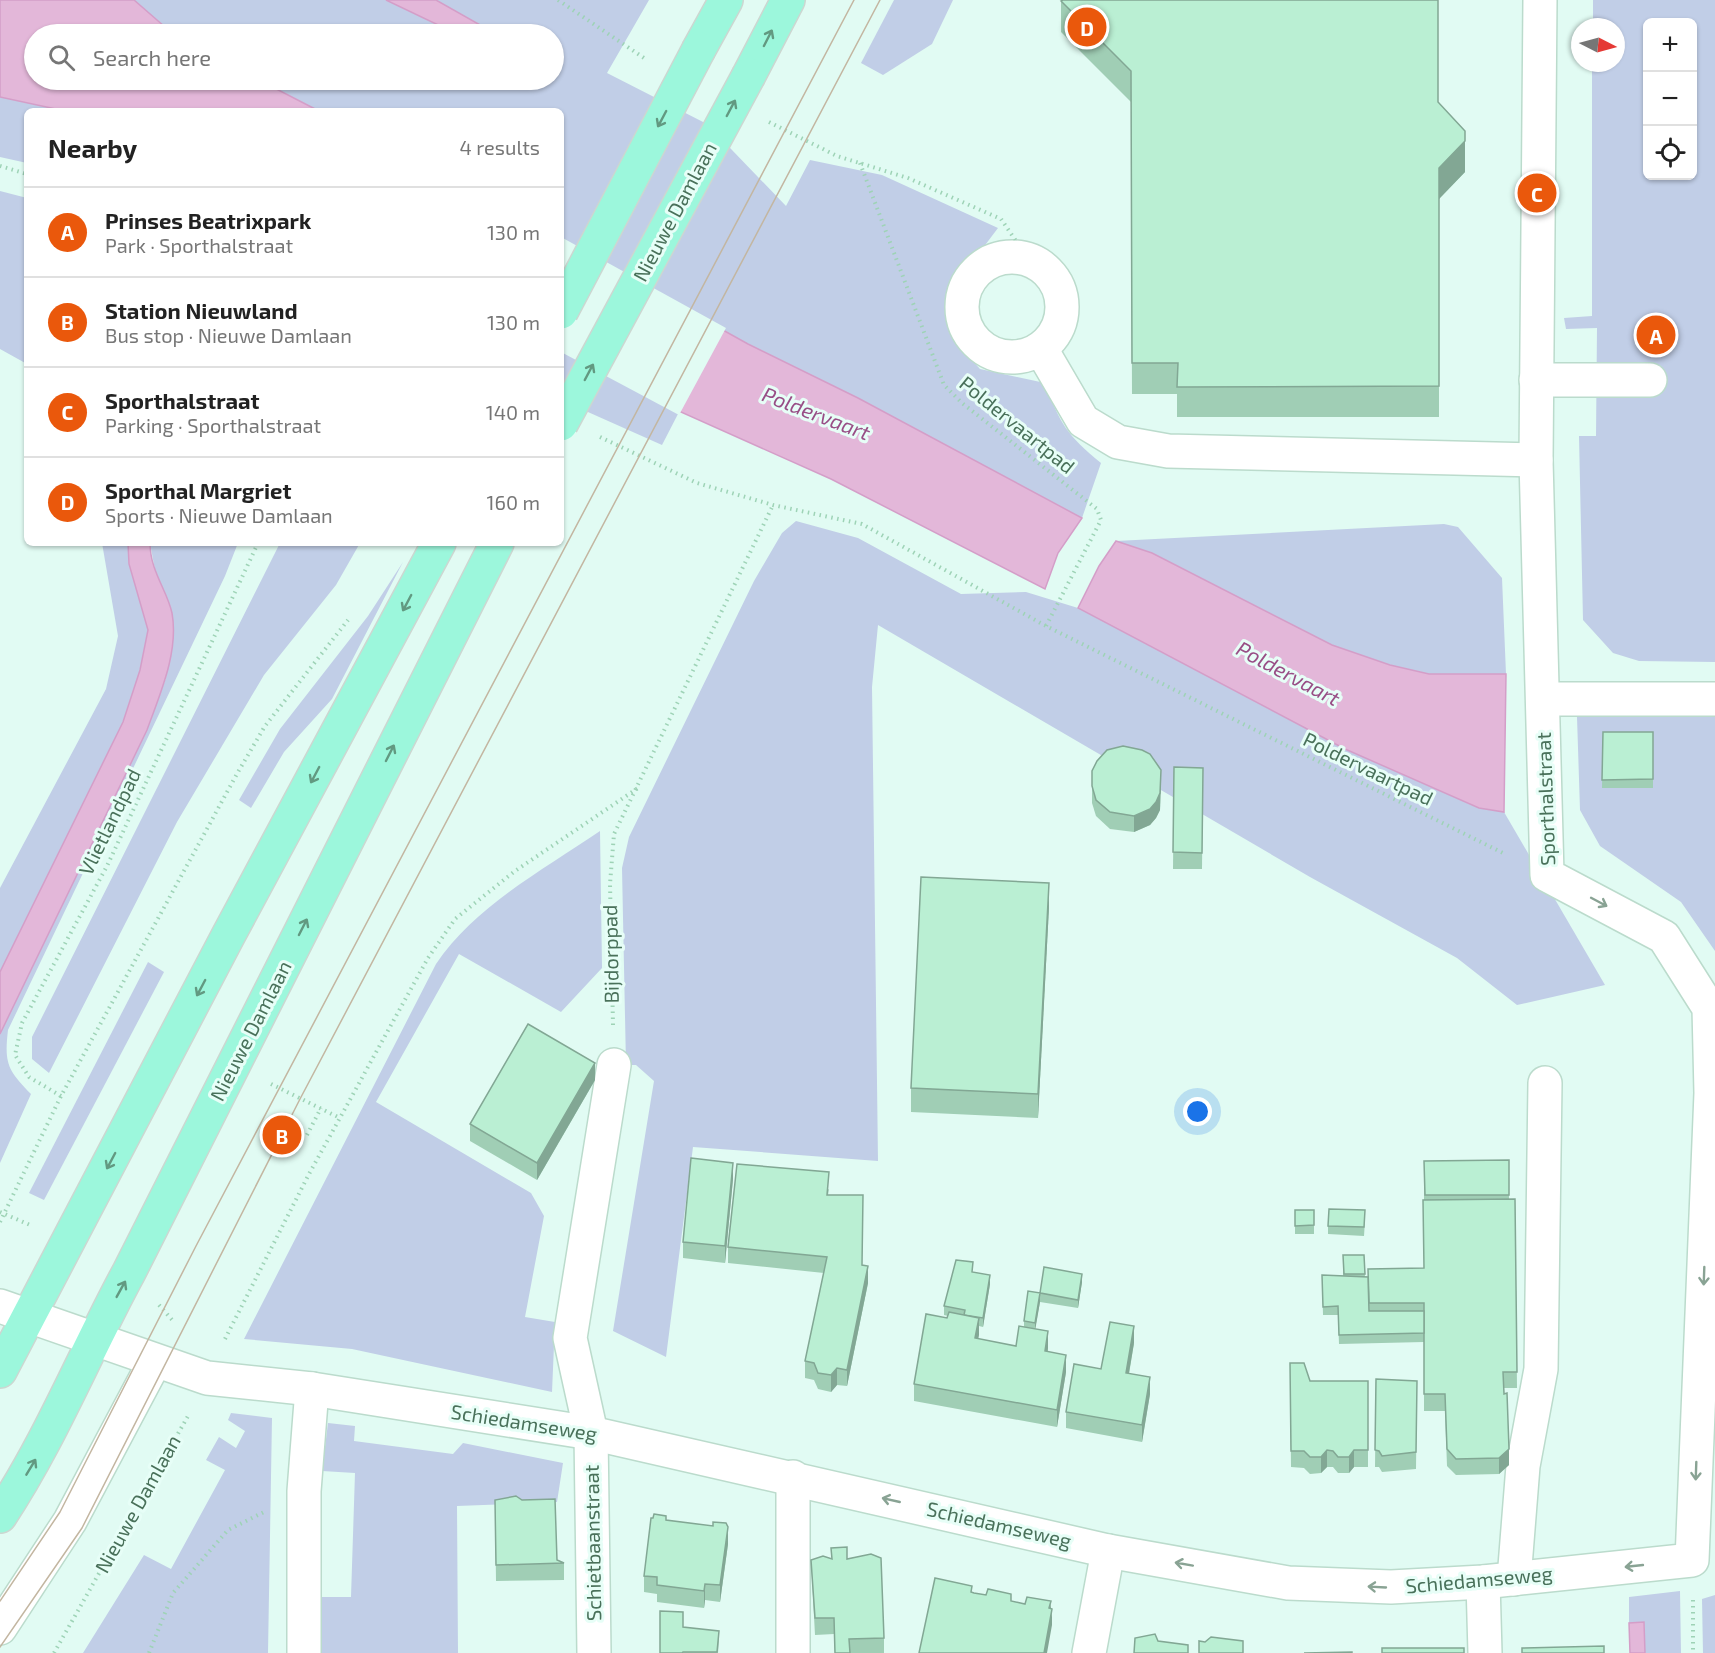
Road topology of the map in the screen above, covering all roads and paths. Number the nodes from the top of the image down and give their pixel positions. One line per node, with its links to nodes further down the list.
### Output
1 (558, 0): 5 (path)
2 (726, 0): 11 (main road, one-way to 11, bridge)
3 (788, 0): 15 (main road, Nieuwe Damlaan, one-way to 3, bridge)
4 (1540, 0): 13 (street, Sporthalstraat)
5 (648, 61)
6 (763, 119): 7 (path)
7 (860, 163): 10 (path); 23 (path, Poldervaartpad)
8 (0, 166): 9 (path)
9 (24, 173)
10 (1029, 260): 12 (street); 12 (street)
11 (564, 306)
12 (1041, 349): 17 (street)
13 (1536, 380): 14 (street); 17 (street, Sporthalstraat)
14 (1650, 380)
15 (564, 418)
16 (592, 434): 18 (path, Poldervaartpad)
17 (1536, 460): 24 (street, Sporthalstraat)
18 (773, 505): 23 (path, Poldervaartpad); 26 (path, Bijdorppad)
19 (257, 546): 31 (path, Vlietlandpad)
20 (495, 546): 37 (main road, Nieuwe Damlaan, one-way to 20)
21 (437, 547): 36 (main road, one-way to 36)
22 (350, 618): 31 (path)
23 (1046, 626): 27 (path, Poldervaartpad)
24 (1544, 699): 25 (street); 27 (street, Sporthalstraat)
25 (1715, 699)
26 (638, 788): 28 (path, Bijdorppad); 33 (path, Nieuwe Damlaan)
27 (1547, 875): 47 (street, Sporthalstraat, one-way to 47)
28 (614, 1065): 42 (street)
29 (264, 1081): 32 (path)
30 (1545, 1083): 48 (street)
31 (61, 1096): 35 (path)
32 (321, 1108): 33 (path); 34 (path)
33 (340, 1118): 40 (path, Nieuwe Damlaan)
34 (307, 1135)
35 (0, 1222)
36 (14, 1311): 37 (street, Schiedamseweg); 39 (main road)
37 (93, 1340): 38 (street, Schiedamseweg); 45 (main road, Nieuwe Damlaan, one-way to 37)
38 (155, 1361): 40 (street, Schiedamseweg); 49 (street)
39 (0, 1371)
40 (207, 1378): 41 (street, Schiedamseweg); 50 (path, Nieuwe Damlaan)
41 (312, 1389): 42 (street, Schiedamseweg); 44 (street)
42 (591, 1433): 43 (street, Schiedamseweg); 53 (street, Schietbaanstraat)
43 (793, 1477): 46 (street, Schiedamseweg, one-way to 43); 54 (street)
44 (304, 1491): 51 (path); 52 (street)
45 (0, 1516)
46 (1108, 1551): 48 (street, Schiedamseweg, one-way to 46); 55 (street)
47 (1692, 1560): 48 (street, Schiedamseweg, one-way to 48); 57 (path)
48 (1498, 1580): 56 (street)
49 (0, 1628)
50 (54, 1653)
51 (149, 1653)
52 (304, 1653)
53 (594, 1653)
54 (794, 1653)
55 (1089, 1653)
56 (1485, 1653)
57 (1693, 1653)

